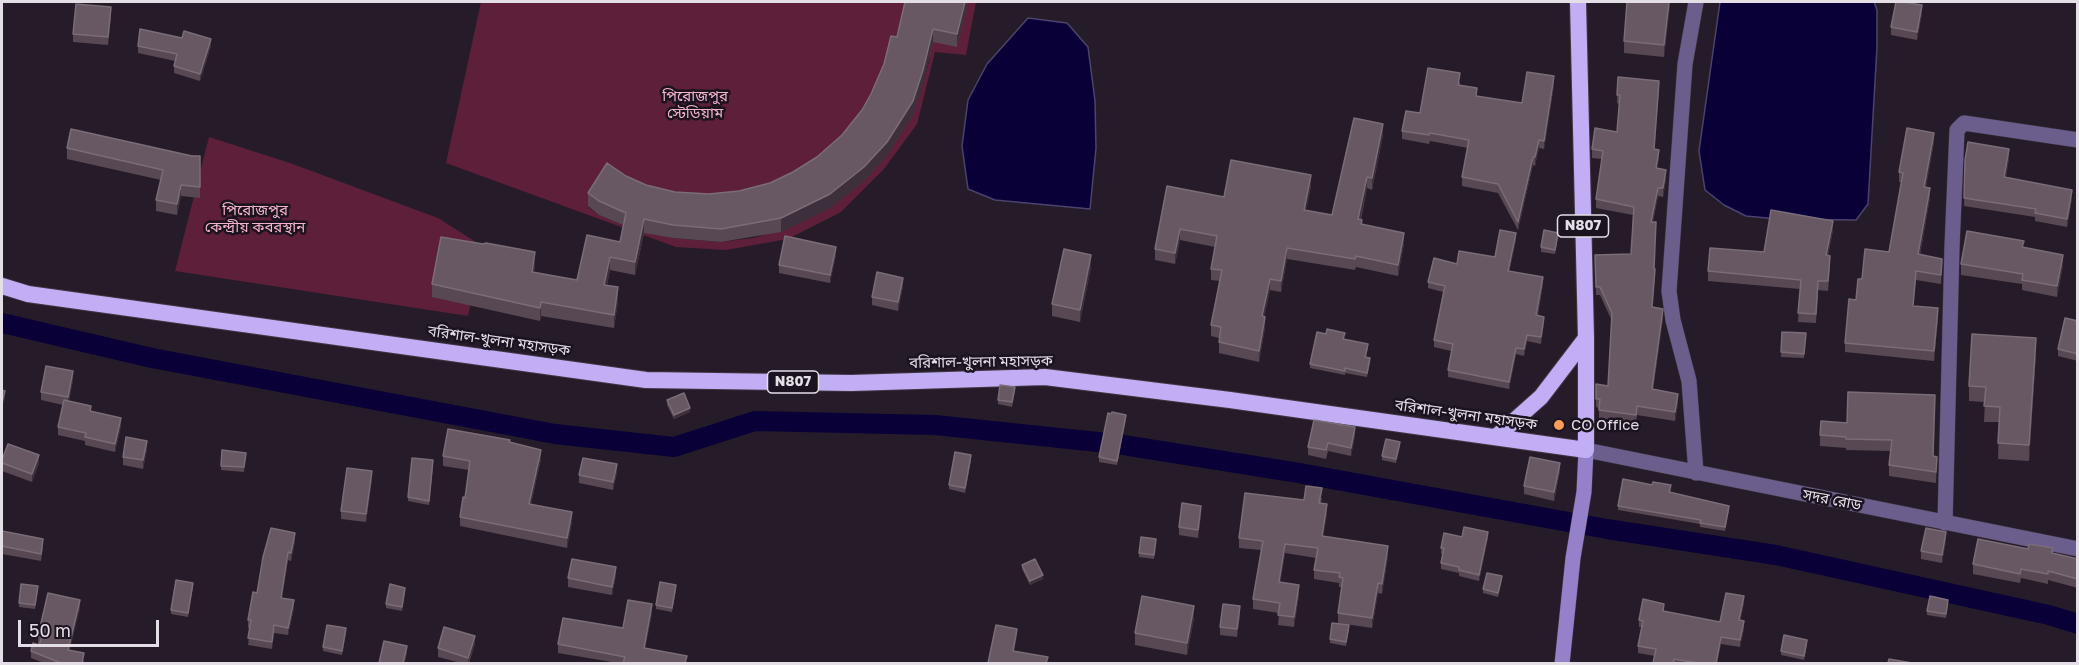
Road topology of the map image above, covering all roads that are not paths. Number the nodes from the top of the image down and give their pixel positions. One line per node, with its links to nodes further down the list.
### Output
1 (1578, 2): 5 (highway, N807)
2 (1695, 2): 8 (street)
3 (2078, 140): 9 (street)
4 (2, 286): 6 (highway, বরিশাল-খুলনা মহাসড়ক / N807)
5 (1586, 338): 6 (highway); 7 (highway, N807)
6 (1496, 436): 7 (highway, বরিশাল-খুলনা মহাসড়ক / N807)
7 (1586, 450): 8 (street, সদর রোড); 11 (main road)
8 (1696, 474): 9 (street, সদর রোড)
9 (1945, 523): 10 (street, সদর রোড)
10 (2078, 549)
11 (1562, 663)

